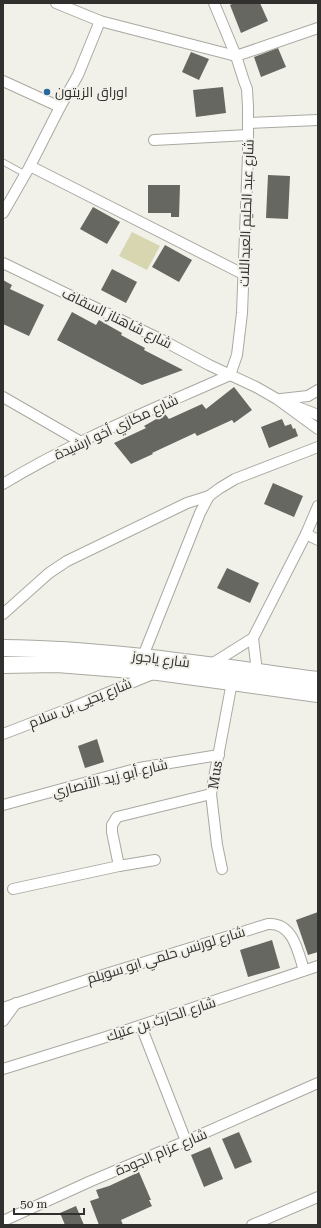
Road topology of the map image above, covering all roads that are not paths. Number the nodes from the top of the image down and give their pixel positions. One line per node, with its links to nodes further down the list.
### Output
1 (56, 3): 3 (street)
2 (214, 3): 5 (street, شارع عبد الحليم العبداللات)
3 (100, 21): 5 (street); 7 (street)
4 (318, 28): 5 (street)
5 (236, 56): 9 (street, شارع عبد الحليم العبداللات)
6 (3, 82): 7 (street)
7 (60, 107): 13 (street)
8 (318, 120): 9 (street)
9 (249, 123): 10 (street, شارع عبد الحليم العبداللات)
10 (248, 135): 11 (street); 16 (street, شارع عبد الحليم العبداللات)
11 (154, 140)
12 (3, 162): 13 (lane)
13 (27, 170): 14 (street); 16 (street)
14 (3, 213)
15 (3, 263): 17 (street, شارع شاهناز السقاف)
16 (243, 274): 17 (street, شارع عبد الحليم العبداللات)
17 (230, 375): 20 (street); 23 (street, شارع مكازي أخو ارشيدة)
18 (318, 390): 20 (street)
19 (3, 397): 23 (street)
20 (277, 399): 21 (street); 22 (street)
21 (318, 415)
22 (318, 429)
23 (81, 442): 25 (street, شارع مكازي أخو ارشيدة)
24 (318, 447): 26 (street)
25 (3, 484)
26 (209, 496): 30 (street); 33 (street)
27 (318, 506): 28 (street)
28 (306, 534): 29 (street); 31 (street)
29 (318, 540)
30 (3, 614)
31 (253, 638): 35 (street); 37 (street)
32 (3, 648): 33 (main road, شارع ياجوز)
33 (143, 656): 35 (main road, شارع ياجوز)
34 (3, 665): 36 (main road, شارع ياجوز)
35 (210, 665): 37 (main road, شارع ياجوز)
36 (158, 672): 39 (main road, شارع ياجوز); 41 (street, شارع يحيى بن سلام)
37 (256, 672): 38 (main road, شارع ياجوز)
38 (318, 680)
39 (232, 682): 40 (main road, شارع ياجوز); 42 (street, Mus)
40 (318, 694)
41 (3, 734)
42 (218, 755): 43 (street, Mus); 44 (street, شارع أبو زيد الأنصاري)
43 (211, 794): 46 (street); 47 (street, Mus)
44 (3, 805)
45 (155, 860): 46 (street)
46 (119, 866): 48 (street)
47 (222, 869)
48 (13, 889)
49 (318, 966): 50 (street, شارع الحارث بن عتيك)
50 (304, 970): 51 (street, شارع لورنس حلمي ابو سويلم); 54 (street, شارع الحارث بن عتيك)
51 (16, 1003): 52 (street, شارع لورنس حلمي ابو سويلم); 53 (street)
52 (3, 1008)
53 (3, 1021)
54 (141, 1026): 55 (street, شارع الحارث بن عتيك); 57 (street)
55 (3, 1069)
56 (318, 1083): 57 (street, شارع عزام الجودة)
57 (186, 1141): 59 (street, شارع عزام الجودة)
58 (318, 1197): 60 (street)
59 (3, 1221)
60 (252, 1225)

